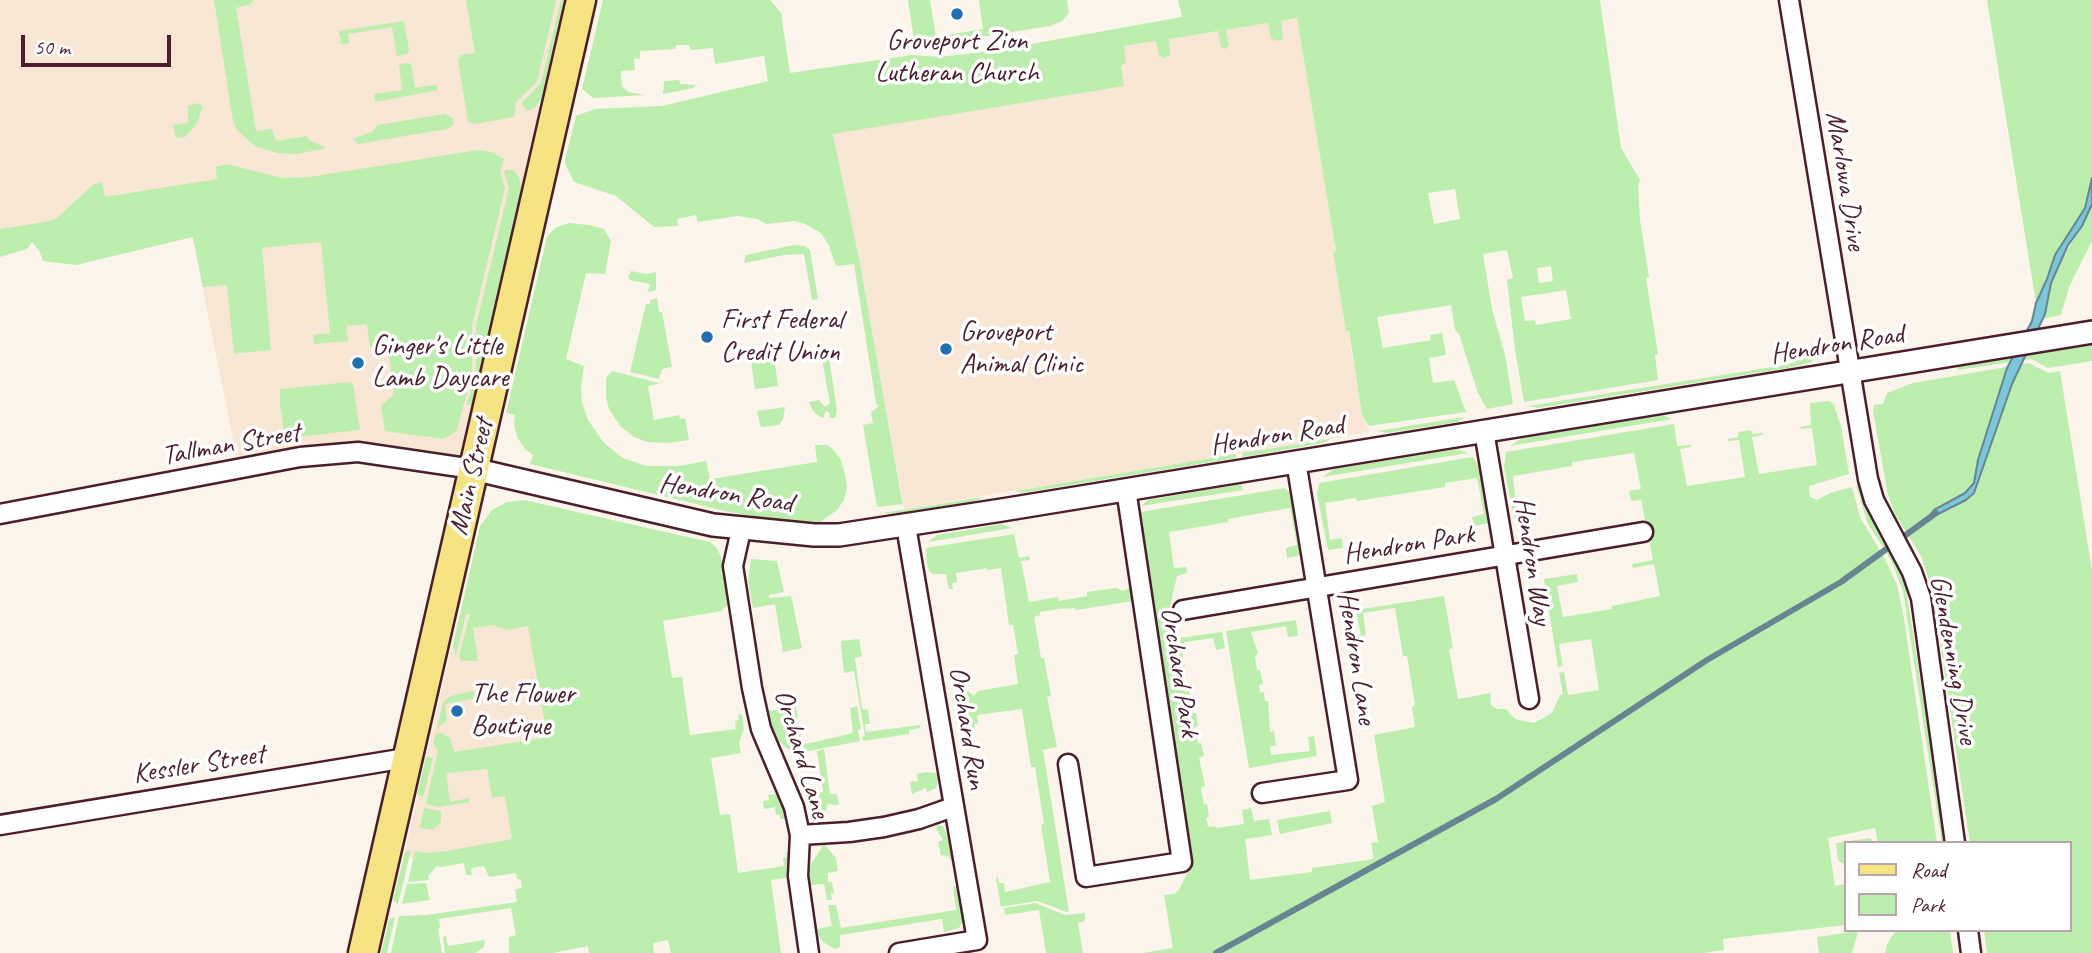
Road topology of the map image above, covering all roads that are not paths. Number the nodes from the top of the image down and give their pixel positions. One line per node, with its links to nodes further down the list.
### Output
1 (581, 0): 7 (main road, Main Street)
2 (1790, 0): 4 (street, Marlowa Drive)
3 (2092, 332): 4 (street, Hendron Road)
4 (1850, 371): 5 (street, Hendron Road); 23 (street, Glendenning Drive)
5 (1484, 431): 6 (street, Hendron Road); 13 (street, Hendron Way)
6 (1296, 461): 8 (street, Hendron Road); 14 (street, Hendron Lane)
7 (473, 469): 9 (street, Tallman Street); 11 (street, Hendron Road); 17 (main road, Main Street)
8 (1126, 489): 10 (street, Hendron Road); 18 (street, Orchard Park)
9 (0, 514)
10 (906, 526): 11 (street, Hendron Road); 20 (street, Orchard Run)
11 (741, 530): 22 (street, Orchard Lane)
12 (1643, 532): 13 (street, Hendron Park)
13 (1505, 556): 14 (street, Hendron Park); 16 (street, Hendron Way)
14 (1318, 586): 15 (street, Hendron Park); 19 (street, Hendron Lane)
15 (1183, 610)
16 (1529, 699)
17 (406, 758): 21 (street, Kessler Street); 25 (main road, Main Street)
18 (1068, 764)
19 (1262, 793)
20 (953, 807): 22 (street); 27 (street, Orchard Run)
21 (0, 825)
22 (800, 835): 26 (street, Orchard Lane)
23 (1955, 841)
24 (1968, 932): 28 (street)
25 (363, 953)
26 (809, 953)
27 (899, 953)
28 (1971, 953)

